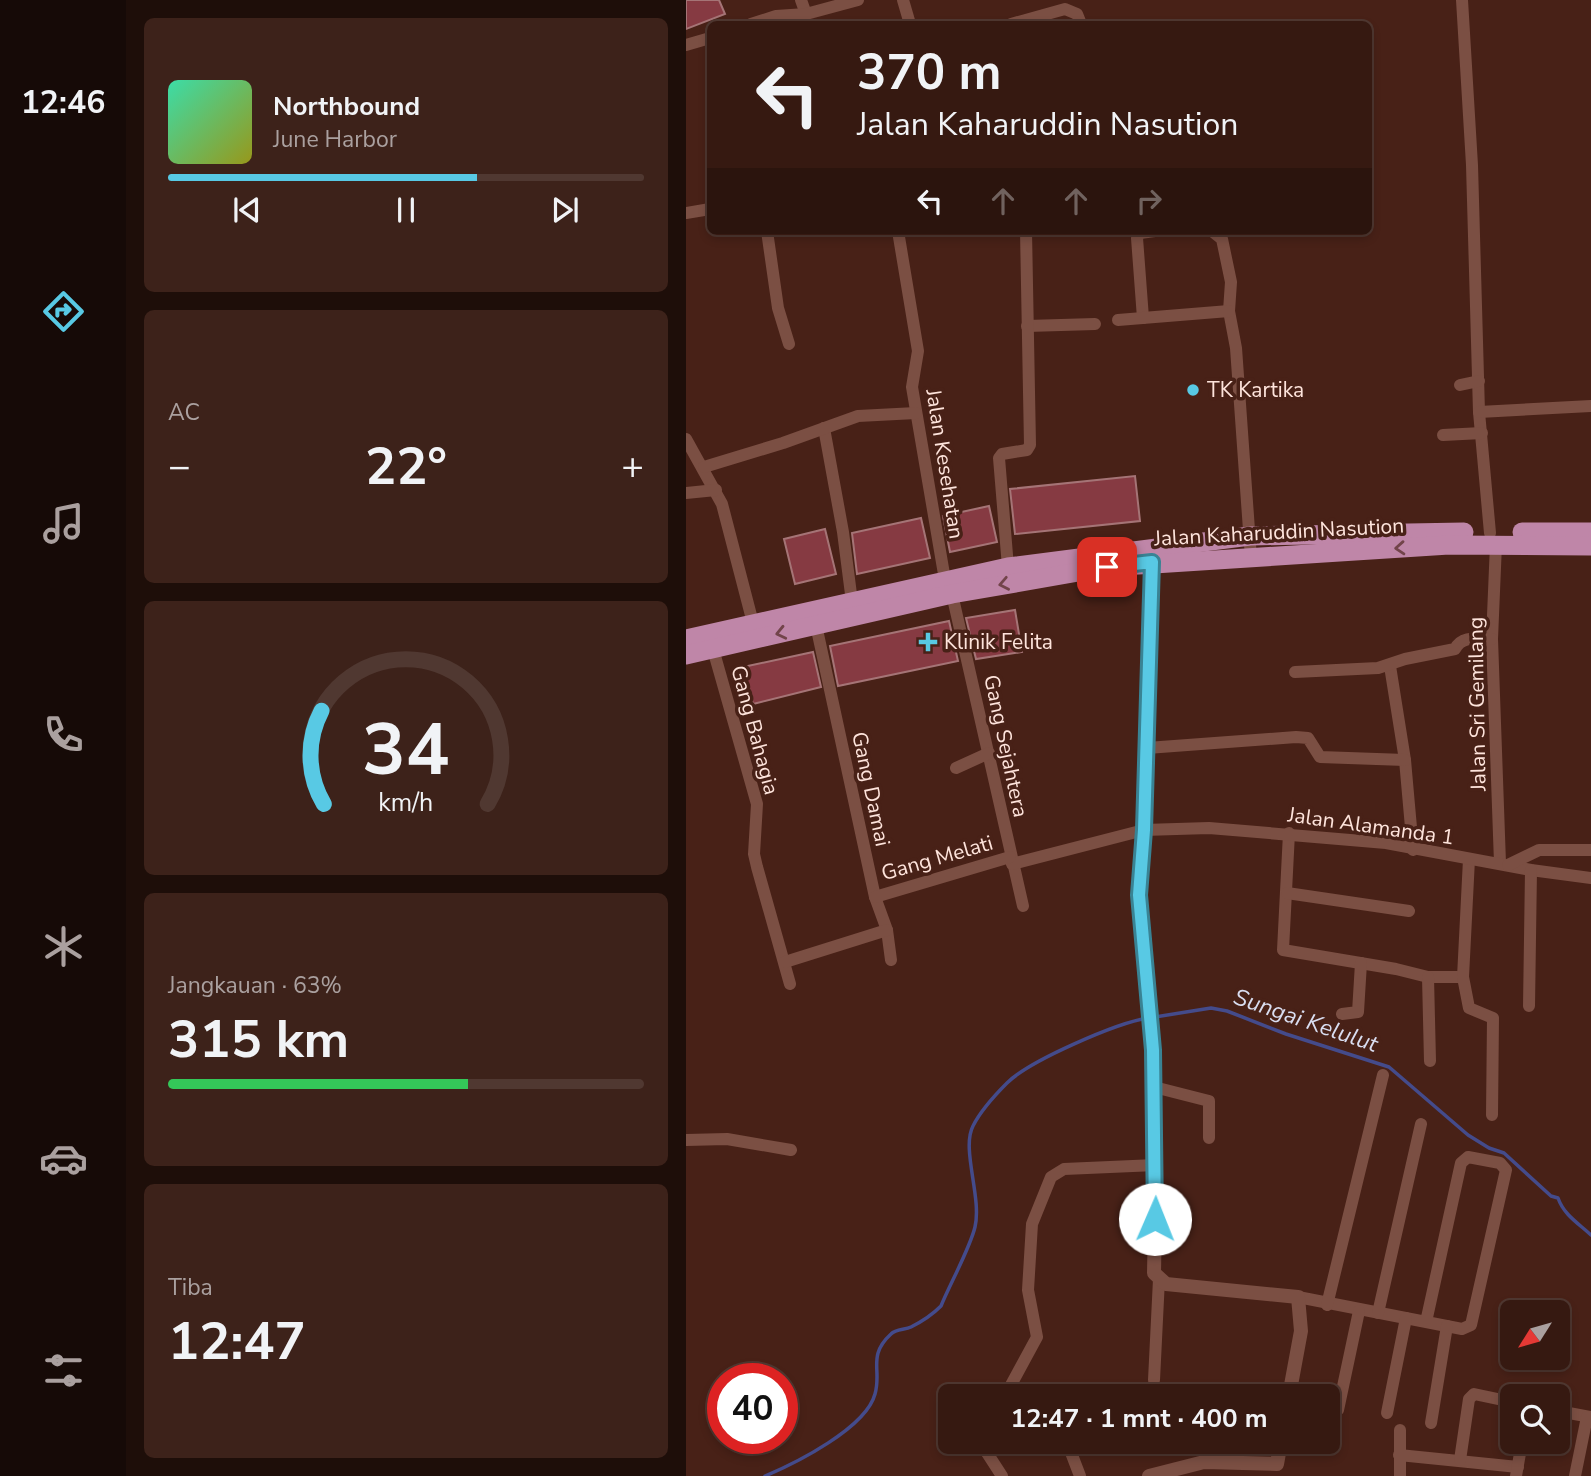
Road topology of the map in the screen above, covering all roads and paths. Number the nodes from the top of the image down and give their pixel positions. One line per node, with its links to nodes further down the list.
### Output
1 (801, 0): 5 (street)
2 (858, 0): 5 (street)
3 (903, 0): 7 (street)
4 (1462, 0): 25 (street, Jalan Sri Gemilang)
5 (806, 14): 6 (street)
6 (760, 21)
7 (908, 21)
8 (1021, 21): 9 (street)
9 (1080, 21)
10 (707, 39): 11 (street)
11 (686, 45)
12 (707, 210): 13 (street)
13 (686, 214)
14 (768, 235): 24 (street)
15 (899, 235): 29 (street, Jalan Kesehatan)
16 (1026, 235): 23 (street)
17 (1139, 235): 20 (street)
18 (1219, 235): 19 (street)
19 (1229, 311): 20 (street); 38 (street)
20 (1143, 318): 21 (street)
21 (1118, 320)
22 (1095, 324): 23 (street)
23 (1027, 326): 43 (street)
24 (789, 344)
25 (1479, 381): 26 (street); 28 (street, Jalan Sri Gemilang)
26 (1460, 385)
27 (1591, 406): 28 (street)
28 (1479, 412): 31 (street, Jalan Sri Gemilang)
29 (916, 413): 30 (street); 44 (street, Jalan Kesehatan)
30 (824, 428): 34 (street); 45 (street)
31 (1482, 433): 32 (street); 39 (street, Jalan Sri Gemilang)
32 (1443, 435)
33 (686, 439): 34 (street)
34 (704, 467): 35 (street)
35 (716, 490): 36 (street); 46 (street)
36 (686, 493)
37 (1591, 532): 39 (highway, Jalan Kaharuddin Nasution)
38 (1250, 536): 39 (highway, Jalan Kaharuddin Nasution); 41 (street); 43 (highway, Jalan Kaharuddin Nasution)
39 (1493, 539): 40 (highway, Jalan Kaharuddin Nasution); 41 (highway, Jalan Kaharuddin Nasution, one-way to 41); 49 (street, Jalan Sri Gemilang)
40 (1591, 547)
41 (1251, 558): 42 (highway, Jalan Kaharuddin Nasution)
42 (1152, 562): 44 (highway, Jalan Kaharuddin Nasution, one-way to 44); 54 (street)
43 (1008, 567): 44 (highway, Jalan Kaharuddin Nasution)
44 (949, 587): 45 (highway, Jalan Kaharuddin Nasution); 47 (highway, Jalan Kaharuddin Nasution); 55 (street, Gang Sejahtera)
45 (852, 602): 46 (highway, Jalan Kaharuddin Nasution)
46 (753, 623): 48 (highway, Jalan Kaharuddin Nasution)
47 (816, 625): 50 (highway, Jalan Kaharuddin Nasution, one-way to 50); 68 (street, Gang Damai)
48 (686, 639)
49 (1492, 639): 52 (street); 64 (street, Jalan Sri Gemilang)
50 (713, 649): 51 (highway, Jalan Kaharuddin Nasution); 73 (street, Gang Bahagia)
51 (686, 655)
52 (1390, 666): 53 (street); 56 (street)
53 (1295, 672)
54 (1147, 748): 56 (street); 58 (street)
55 (989, 753): 57 (street); 63 (street, Gang Sejahtera)
56 (1405, 760): 60 (street)
57 (956, 768)
58 (1144, 830): 59 (street, Jalan Alamanda 1); 63 (street, Gang Melati); 82 (street)
59 (1289, 833): 60 (street, Jalan Alamanda 1); 67 (street)
60 (1413, 850): 62 (street, Jalan Alamanda 1)
61 (1591, 850): 64 (street)
62 (1469, 859): 64 (street, Jalan Alamanda 1); 76 (street)
63 (1011, 861): 68 (street, Gang Melati); 69 (street, Gang Sejahtera)
64 (1504, 864): 65 (street, Jalan Alamanda 1)
65 (1531, 870): 66 (street, Jalan Alamanda 1); 78 (street)
66 (1591, 878)
67 (1287, 893): 70 (street); 74 (street)
68 (875, 897): 71 (street, Gang Damai)
69 (1023, 906)
70 (1409, 911)
71 (887, 930): 72 (street, Gang Damai); 73 (street)
72 (891, 960)
73 (785, 962): 77 (street, Gang Bahagia)
74 (1361, 963): 75 (street); 79 (street)
75 (1428, 977): 76 (street); 80 (street)
76 (1463, 977): 83 (street)
77 (790, 984)
78 (1529, 1006)
79 (1342, 1014)
80 (1430, 1060)
81 (1383, 1074): 91 (street)
82 (1154, 1087): 85 (street); 88 (street)
83 (1492, 1115)
84 (1421, 1124): 93 (street)
85 (1209, 1138)
86 (686, 1140): 87 (street)
87 (791, 1150)
88 (1156, 1165): 89 (street); 98 (street)
89 (1159, 1279): 90 (street); 97 (street)
90 (1298, 1297): 91 (street); 99 (street)
91 (1327, 1305): 92 (street)
92 (1359, 1311): 93 (street); 101 (street)
93 (1378, 1314): 94 (street)
94 (1406, 1318): 95 (street); 102 (street)
95 (1426, 1322): 96 (street); 96 (street)
96 (1447, 1326): 105 (street)
97 (1154, 1380)
98 (1012, 1384)
99 (1291, 1384)
100 (1500, 1399): 110 (street)
101 (1340, 1401)
102 (1387, 1413)
103 (1570, 1413): 104 (street)
104 (1589, 1417): 117 (street)
105 (1430, 1423)
106 (1400, 1430): 109 (street)
107 (988, 1454): 113 (street)
108 (1072, 1454): 114 (street)
109 (1399, 1455): 110 (street); 116 (street)
110 (1460, 1460): 112 (street)
111 (1277, 1470): 115 (street)
112 (1517, 1471)
113 (1002, 1476)
114 (1080, 1476)
115 (1149, 1476)
116 (1400, 1476)
117 (1575, 1476)

